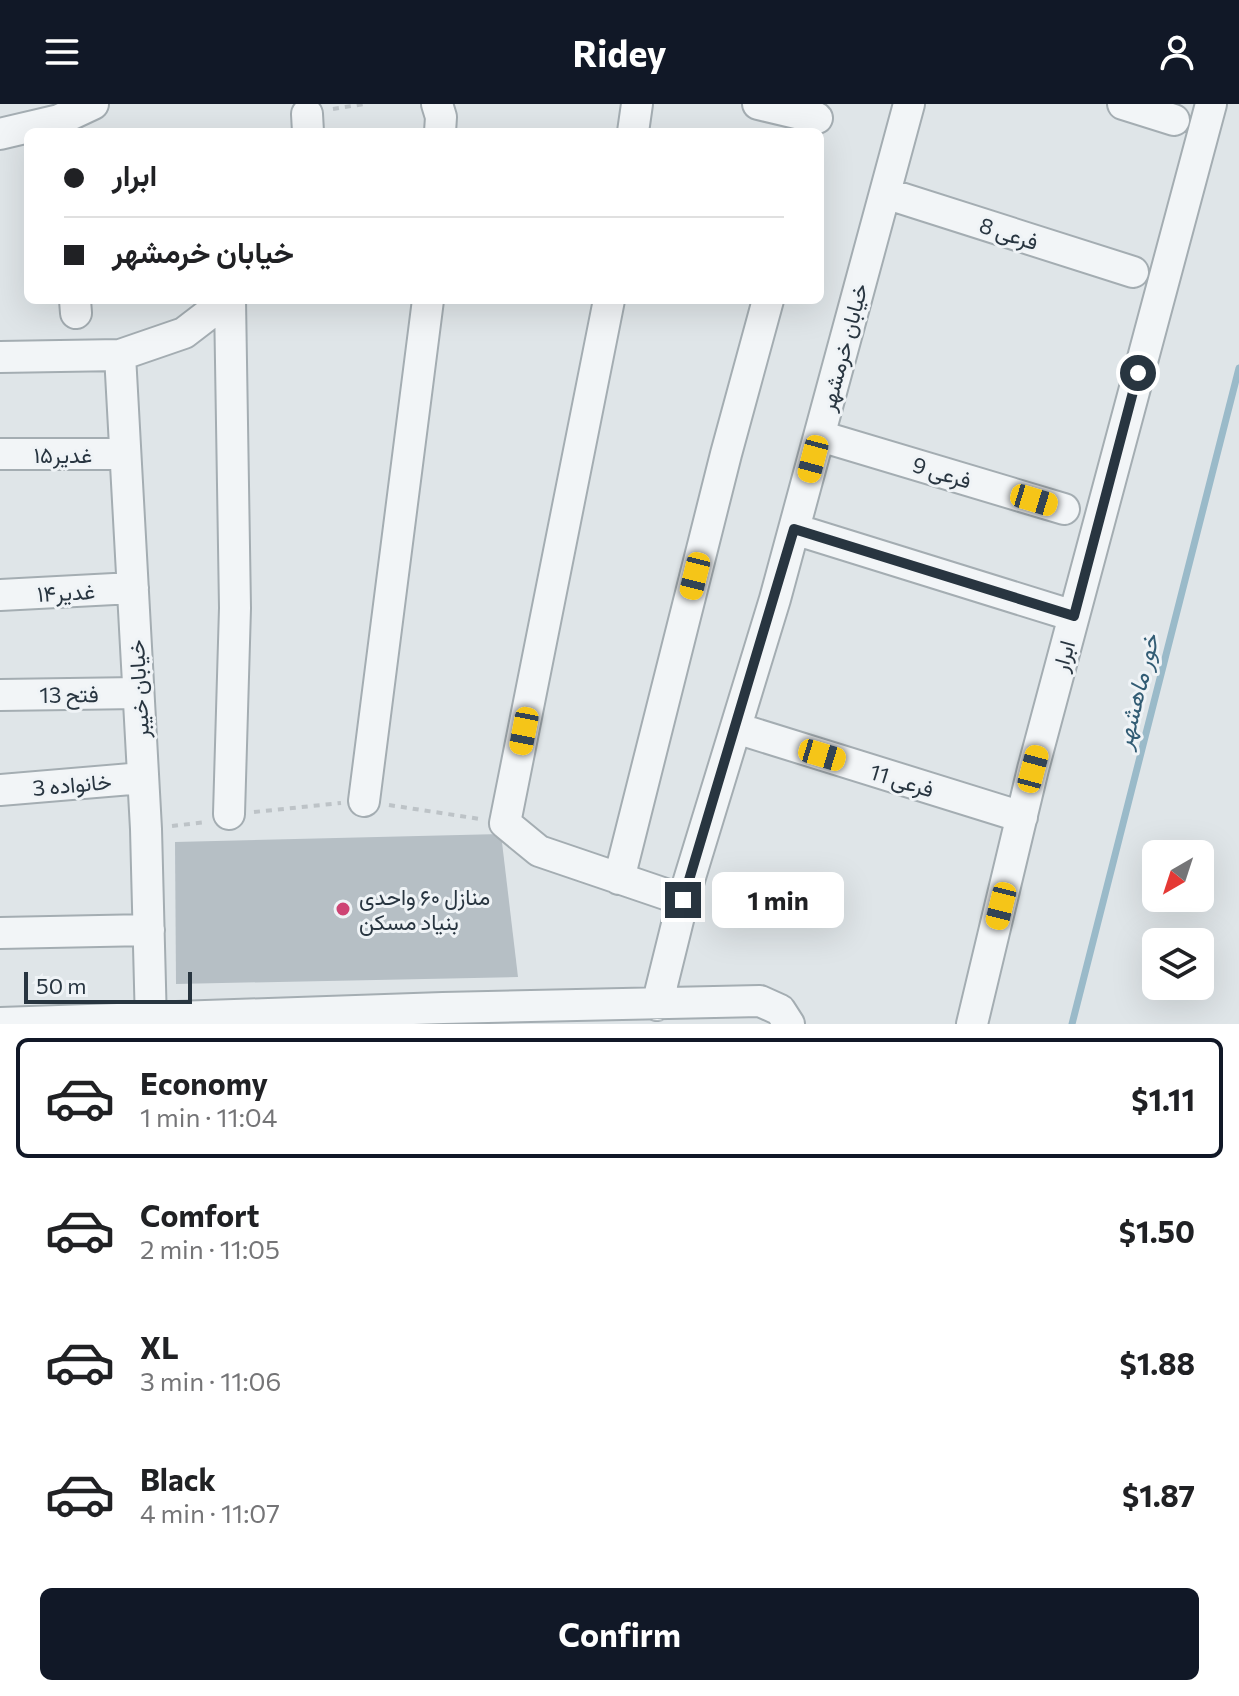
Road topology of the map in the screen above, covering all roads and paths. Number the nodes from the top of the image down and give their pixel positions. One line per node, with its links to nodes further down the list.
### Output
1 (93, 104): 12 (street)
2 (364, 104): 11 (path)
3 (437, 104): 13 (street)
4 (637, 104): 14 (street)
5 (758, 104): 9 (street)
6 (909, 104): 17 (street, خیابان خرمشهر)
7 (1123, 104): 10 (street)
8 (1211, 104): 33 (street, ابرار)
9 (817, 118)
10 (1174, 120)
11 (308, 123)
12 (60, 126)
13 (440, 128)
14 (634, 128)
15 (24, 131): 16 (street)
16 (0, 134)
17 (885, 193): 18 (street, فرعی 8); 26 (street, خیابان خرمشهر)
18 (1133, 272)
19 (223, 304): 24 (street)
20 (228, 304): 40 (street)
21 (427, 304): 39 (street)
22 (608, 304): 42 (street)
23 (767, 304): 44 (street)
24 (120, 355): 25 (street); 28 (street, خیابان خیبر)
25 (0, 357)
26 (820, 436): 29 (street, فرعی 9); 30 (street, خیابان خرمشهر)
27 (0, 454): 28 (street, غدیر۱۵)
28 (125, 454): 31 (street, خیابان خیبر)
29 (1064, 509)
30 (794, 529): 33 (street); 36 (street, خیابان خرمشهر)
31 (133, 588): 32 (street, غدیر۱۴); 34 (street, خیابان خیبر)
32 (0, 595)
33 (1074, 616): 41 (street, ابرار)
34 (138, 693): 35 (street, فتح 13); 37 (street, خیابان خیبر)
35 (0, 695)
36 (736, 728): 41 (street, فرعی 11); 45 (street, خیابان خرمشهر)
37 (143, 778): 38 (street, خانواده 3); 43 (street, خیابان خیبر)
38 (0, 790)
39 (364, 801): 40 (path); 42 (path)
40 (229, 814): 43 (path)
41 (1022, 817): 53 (street, ابرار)
42 (505, 823): 44 (street)
43 (146, 829): 46 (street, خیابان خیبر)
44 (619, 879): 45 (street)
45 (683, 900): 48 (street, خیابان خرمشهر)
46 (149, 930): 47 (street); 50 (street, خیابان خیبر)
47 (0, 933)
48 (657, 1005): 49 (street); 52 (street)
49 (444, 1016): 50 (street)
50 (151, 1021): 51 (street)
51 (0, 1023)
52 (789, 1024)
53 (972, 1024)

